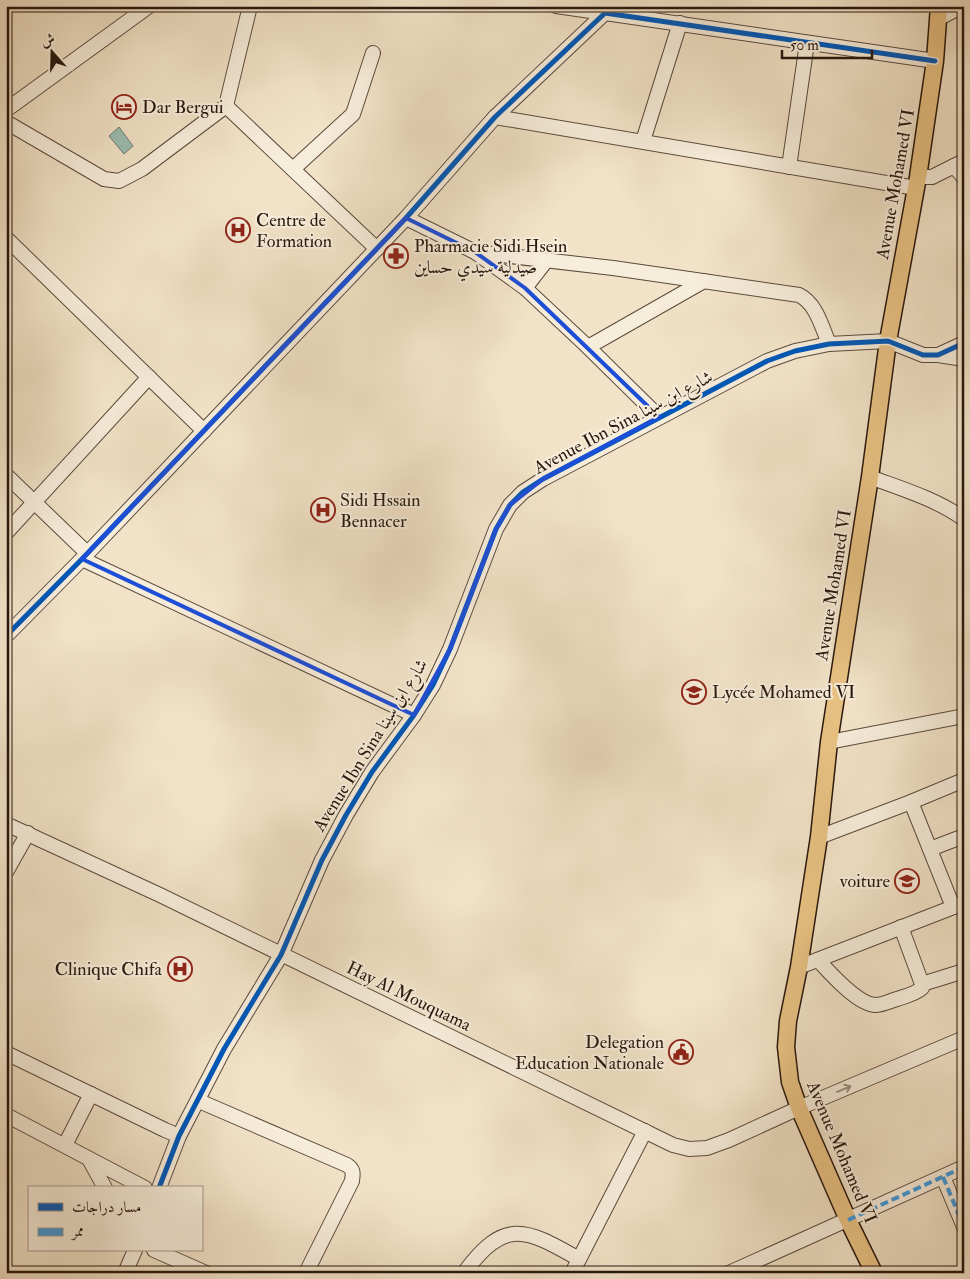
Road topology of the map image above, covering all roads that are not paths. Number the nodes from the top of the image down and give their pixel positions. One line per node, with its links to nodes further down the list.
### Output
1 (149, 6): 13 (street)
2 (250, 6): 12 (street)
3 (556, 6): 6 (street)
4 (963, 6): 7 (street)
5 (626, 11): 6 (street); 8 (street)
6 (605, 12): 14 (street)
7 (939, 12): 11 (main road, Avenue Mohamed VI)
8 (680, 23): 9 (street); 17 (street)
9 (807, 42): 11 (street); 19 (street)
10 (373, 53): 20 (street)
11 (936, 61): 22 (main road, Avenue Mohamed VI)
12 (226, 106): 15 (street); 20 (street)
13 (6, 110)
14 (495, 117): 17 (street); 23 (street)
15 (12, 125): 16 (street)
16 (6, 138)
17 (643, 141): 19 (street)
18 (959, 163): 21 (street); 22 (street)
19 (789, 167): 22 (street)
20 (293, 169): 25 (street)
21 (964, 178)
22 (917, 182): 30 (main road, Avenue Mohamed VI)
23 (406, 218): 25 (street); 26 (street)
24 (6, 238): 36 (street)
25 (378, 249): 38 (street)
26 (475, 252): 27 (street); 29 (street)
27 (546, 261): 28 (street); 29 (street)
28 (704, 281): 32 (street); 33 (street)
29 (525, 288): 33 (street)
30 (888, 341): 32 (street, Avenue Ibn Sina شارع ابن سينا); 34 (street); 40 (main road, Avenue Mohamed VI)
31 (964, 343): 34 (street)
32 (829, 344): 37 (street, Avenue Ibn Sina شارع ابن سينا)
33 (588, 347): 37 (street)
34 (938, 355): 35 (street)
35 (964, 359)
36 (149, 377): 38 (street); 41 (street)
37 (659, 417): 46 (street, Avenue Ibn Sina شارع ابن سينا)
38 (204, 431): 44 (street)
39 (6, 474): 41 (street)
40 (870, 477): 42 (street); 48 (main road, Avenue Mohamed VI)
41 (35, 502): 43 (street); 44 (street)
42 (964, 519)
43 (6, 533)
44 (84, 556): 45 (street); 46 (street)
45 (6, 636)
46 (414, 715): 59 (street, Avenue Ibn Sina شارع ابن سينا)
47 (964, 716): 48 (street)
48 (829, 742): 54 (main road, Avenue Mohamed VI)
49 (964, 780): 50 (street)
50 (911, 802): 54 (street); 55 (street)
51 (6, 824): 52 (street, Hay Al Mouquama)
52 (28, 833): 56 (street); 59 (street, Hay Al Mouquama)
53 (964, 836): 55 (street)
54 (819, 837): 61 (main road, Avenue Mohamed VI)
55 (930, 850): 57 (street)
56 (6, 872)
57 (958, 905): 58 (street)
58 (901, 927): 60 (street); 63 (street)
59 (281, 955): 67 (street, Avenue Ibn Sina شارع ابن سينا); 70 (street, Hay Al Mouquama)
60 (818, 960): 61 (street); 63 (street)
61 (799, 967): 68 (main road, Avenue Mohamed VI)
62 (964, 971): 63 (street)
63 (922, 984)
64 (964, 1038): 68 (street, Hay Al Mouquama, one-way to 64)
65 (6, 1053): 66 (street)
66 (90, 1094): 71 (street); 72 (street)
67 (199, 1101): 71 (street, Avenue Ibn Sina شارع ابن سينا); 86 (street)
68 (799, 1108): 70 (street, Hay Al Mouquama); 79 (main road, Avenue Mohamed VI)
69 (6, 1116): 72 (street)
70 (645, 1131): 83 (street)
71 (180, 1136): 78 (street, Avenue Ibn Sina شارع ابن سينا)
72 (64, 1145): 73 (street)
73 (89, 1159): 76 (street); 77 (street)
74 (964, 1168): 75 (street)
75 (943, 1177): 79 (street); 80 (street)
76 (104, 1186)
77 (141, 1186)
78 (160, 1186)
79 (848, 1220): 89 (street); 90 (main road, Avenue Mohamed VI)
80 (964, 1227)
81 (134, 1252): 84 (street)
82 (159, 1252): 85 (street)
83 (579, 1259): 87 (street); 88 (street)
84 (125, 1273)
85 (206, 1273)
86 (306, 1273)
87 (464, 1273)
88 (572, 1273)
89 (729, 1273)
90 (874, 1273)

